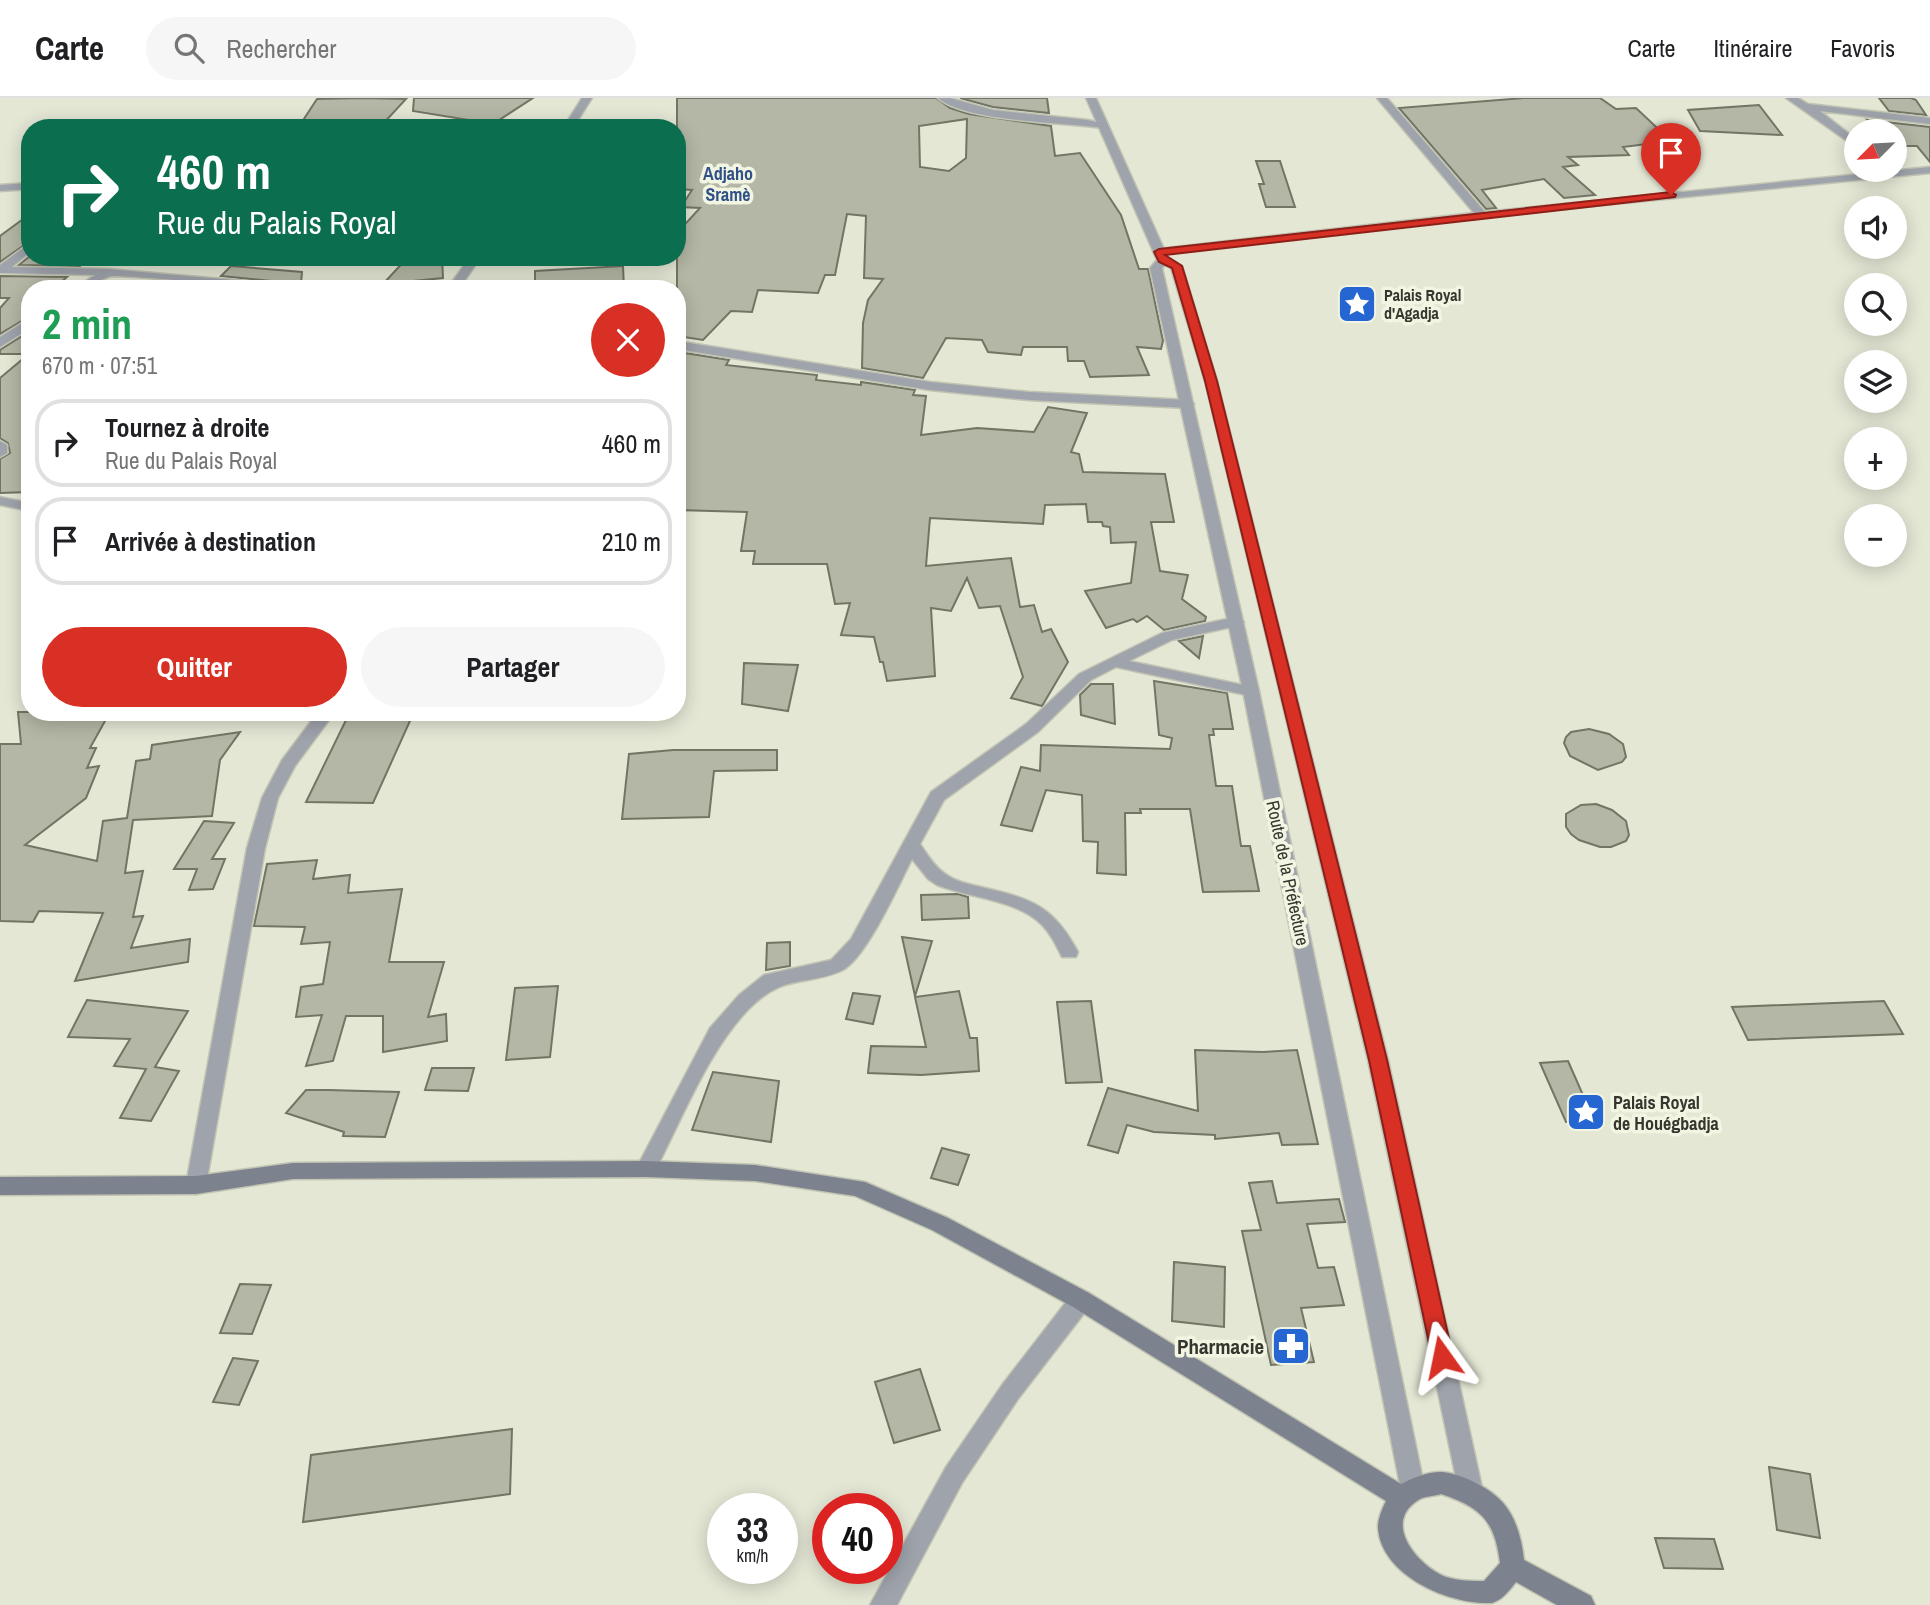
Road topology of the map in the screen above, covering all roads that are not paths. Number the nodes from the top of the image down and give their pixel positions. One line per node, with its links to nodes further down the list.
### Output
1 (587, 98): 7 (street)
2 (943, 98): 9 (street)
3 (1091, 98): 9 (street, Route de la Préfecture)
4 (1382, 98): 16 (street)
5 (1791, 98): 6 (street)
6 (1809, 107): 8 (street); 10 (street)
7 (574, 119)
8 (1930, 121)
9 (1103, 125): 18 (street, Route de la Préfecture)
10 (1844, 135)
11 (1930, 170): 12 (street)
12 (1908, 171)
13 (1844, 176): 16 (street)
14 (21, 187): 15 (street)
15 (0, 188)
16 (1482, 215): 18 (street)
17 (21, 253): 19 (street)
18 (1161, 256): 26 (street, Route de la Préfecture); 41 (street, Route de la Préfecture)
19 (1, 270): 20 (street)
20 (108, 272): 21 (street); 22 (street)
21 (95, 280)
22 (198, 280)
23 (21, 329): 24 (street)
24 (0, 343)
25 (686, 346): 26 (street)
26 (1188, 404): 31 (street, Route de la Préfecture)
27 (0, 444): 28 (street)
28 (0, 453)
29 (0, 501): 30 (street)
30 (21, 505)
31 (1236, 622): 32 (street); 33 (street, Route de la Préfecture)
32 (1117, 663): 33 (street); 35 (street)
33 (1251, 691): 42 (street, Route de la Préfecture)
34 (320, 721): 38 (street)
35 (911, 845): 36 (street); 37 (street)
36 (1069, 952)
37 (646, 1168): 38 (main road); 40 (main road)
38 (196, 1185): 39 (main road)
39 (0, 1186)
40 (1081, 1300): 42 (main road); 45 (street)
41 (1471, 1492): 42 (main road); 43 (main road)
42 (1408, 1494): 44 (main road)
43 (1513, 1567): 44 (main road); 46 (main road)
44 (1462, 1602)
45 (883, 1605)
46 (1582, 1605)

